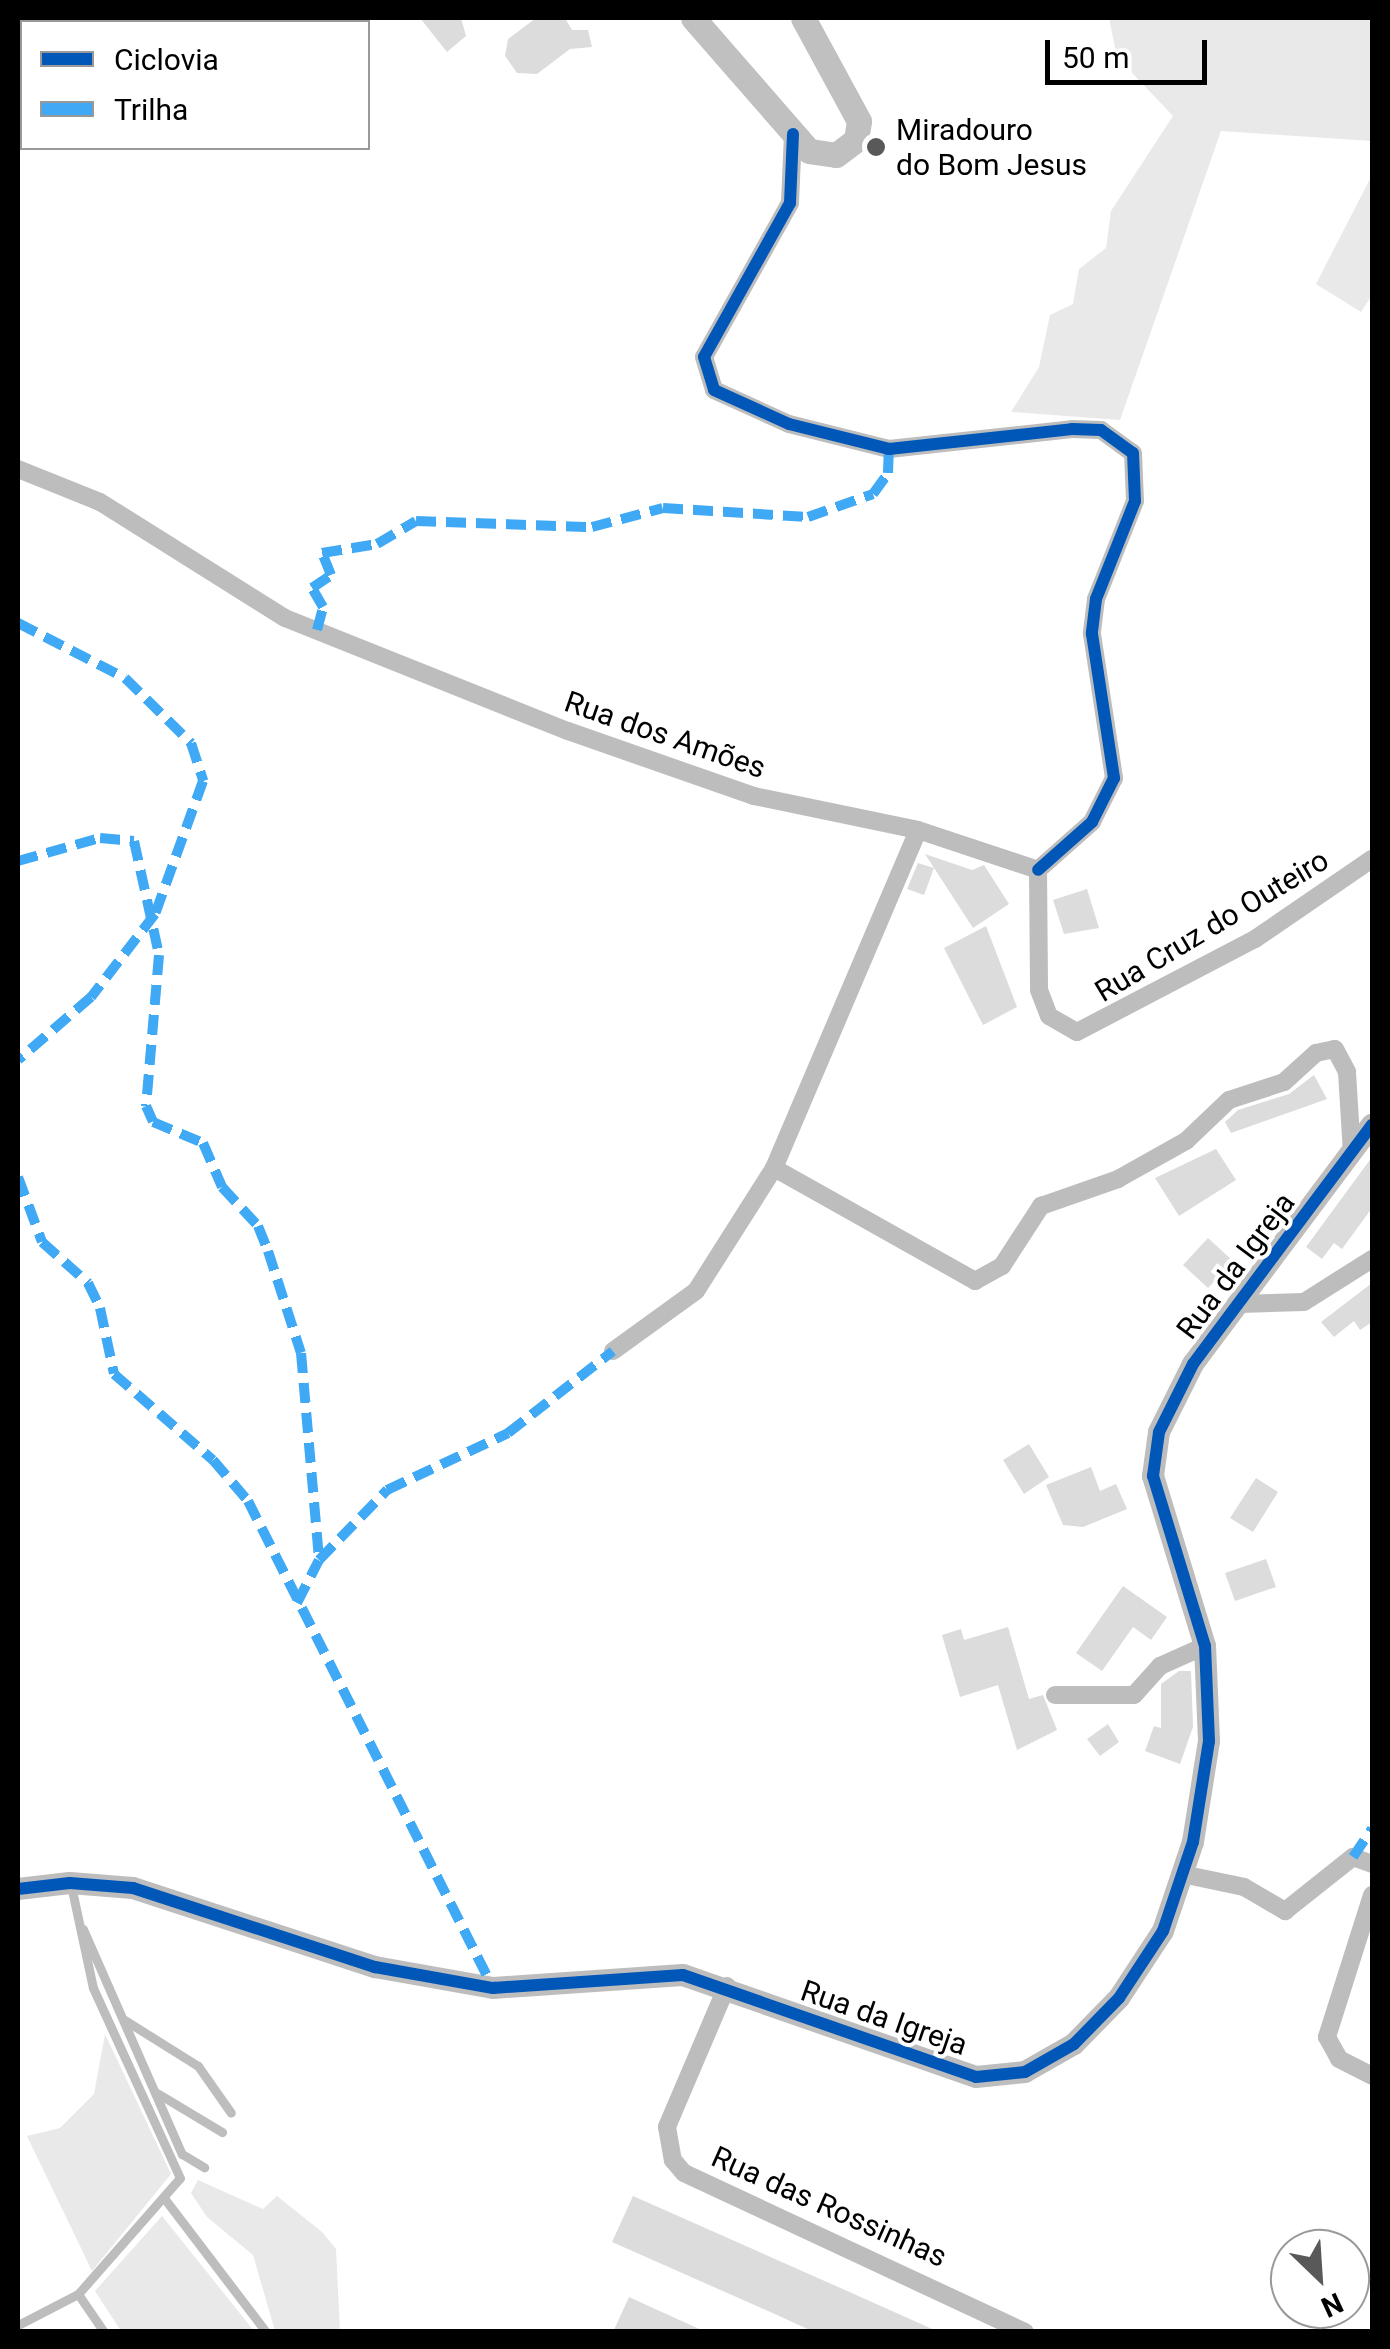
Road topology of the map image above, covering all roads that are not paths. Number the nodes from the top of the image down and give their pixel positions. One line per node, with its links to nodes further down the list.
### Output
1 (693, 18): 3 (main road)
2 (803, 18): 3 (main road)
3 (793, 134): 7 (street)
4 (18, 469): 5 (street, Rua dos Amões)
5 (918, 830): 7 (street, Rua dos Amões); 10 (street)
6 (1372, 859): 7 (street, Rua Cruz do Outeiro)
7 (1038, 870)
8 (1372, 1124): 9 (street, Rua da Igreja)
9 (1352, 1153): 10 (street); 12 (street, Rua da Igreja)
10 (774, 1168): 13 (street)
11 (1372, 1258): 12 (street)
12 (1238, 1304): 14 (street, Rua da Igreja)
13 (613, 1350)
14 (1205, 1646): 15 (street); 17 (street, Rua da Igreja)
15 (1055, 1695)
16 (1372, 1864): 17 (street)
17 (1182, 1874): 22 (street, Rua da Igreja)
18 (70, 1883): 19 (street, Rua da Igreja); 21 (lane); 22 (street, Rua da Igreja)
19 (18, 1889)
20 (1372, 1895): 24 (street)
21 (78, 1917): 23 (lane); 29 (lane)
22 (727, 1986): 34 (street, Rua das Rossinhas)
23 (122, 2019): 25 (lane); 26 (lane)
24 (1372, 2076)
25 (156, 2093): 27 (lane); 28 (lane)
26 (231, 2113)
27 (222, 2132)
28 (204, 2168)
29 (164, 2198): 30 (lane); 33 (lane)
30 (78, 2294): 31 (lane); 32 (lane)
31 (18, 2326)
32 (104, 2332)
33 (266, 2332)
34 (1024, 2332)

